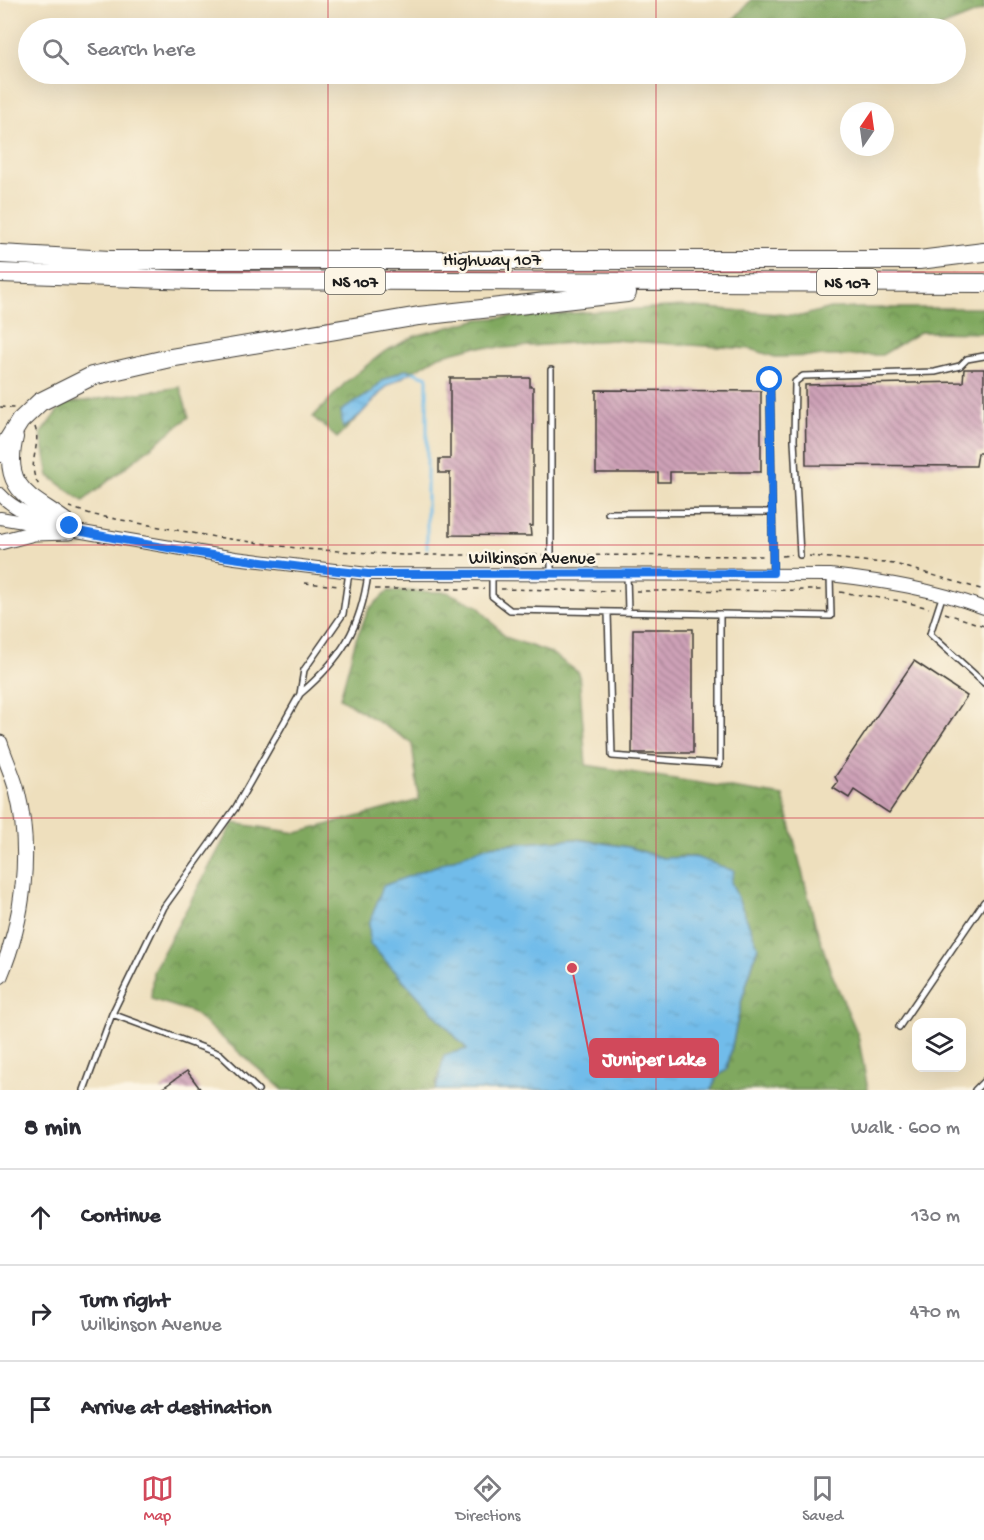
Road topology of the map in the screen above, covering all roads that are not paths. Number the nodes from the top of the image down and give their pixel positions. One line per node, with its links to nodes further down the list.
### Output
1 (984, 252): 3 (highway, Highway 107 / NS 107)
2 (0, 254): 3 (highway, Highway 107 / NS 107)
3 (919, 260): 4 (highway)
4 (984, 264)
5 (0, 273): 7 (highway, Highway 107 / NS 107)
6 (984, 283): 7 (highway, Highway 107 / NS 107)
7 (709, 284): 11 (highway)
8 (984, 356): 19 (lane)
9 (551, 369): 25 (lane)
10 (770, 380): 14 (lane)
11 (23, 418): 12 (highway); 17 (highway)
12 (0, 453)
13 (0, 494): 17 (street, Wilkinson Avenue)
14 (771, 512): 15 (lane); 21 (lane)
15 (608, 513)
16 (0, 518): 17 (street, Wilkinson Avenue)
17 (72, 530): 18 (main road); 20 (street, Wilkinson Avenue)
18 (0, 542)
19 (800, 555)
20 (349, 572): 22 (street, Wilkinson Avenue); 33 (lane)
21 (773, 573): 23 (street, Wilkinson Avenue); 26 (street, Wilkinson Avenue)
22 (368, 574): 24 (street, Wilkinson Avenue); 33 (lane)
23 (830, 574): 27 (street, Wilkinson Avenue); 31 (lane)
24 (492, 575): 25 (street, Wilkinson Avenue); 29 (lane)
25 (551, 575): 26 (street, Wilkinson Avenue)
26 (627, 575): 30 (lane)
27 (943, 594): 28 (street, Wilkinson Avenue); 32 (lane)
28 (984, 608)
29 (608, 612): 30 (lane); 31 (lane)
30 (628, 612): 31 (lane)
31 (720, 614)
32 (983, 681)
33 (300, 694): 37 (lane)
34 (0, 743): 36 (main road)
35 (984, 902): 38 (lane)
36 (0, 976)
37 (112, 1014): 40 (lane); 41 (lane)
38 (899, 1027)
39 (984, 1081): 42 (lane)
40 (84, 1090)
41 (258, 1090)
42 (975, 1090)

